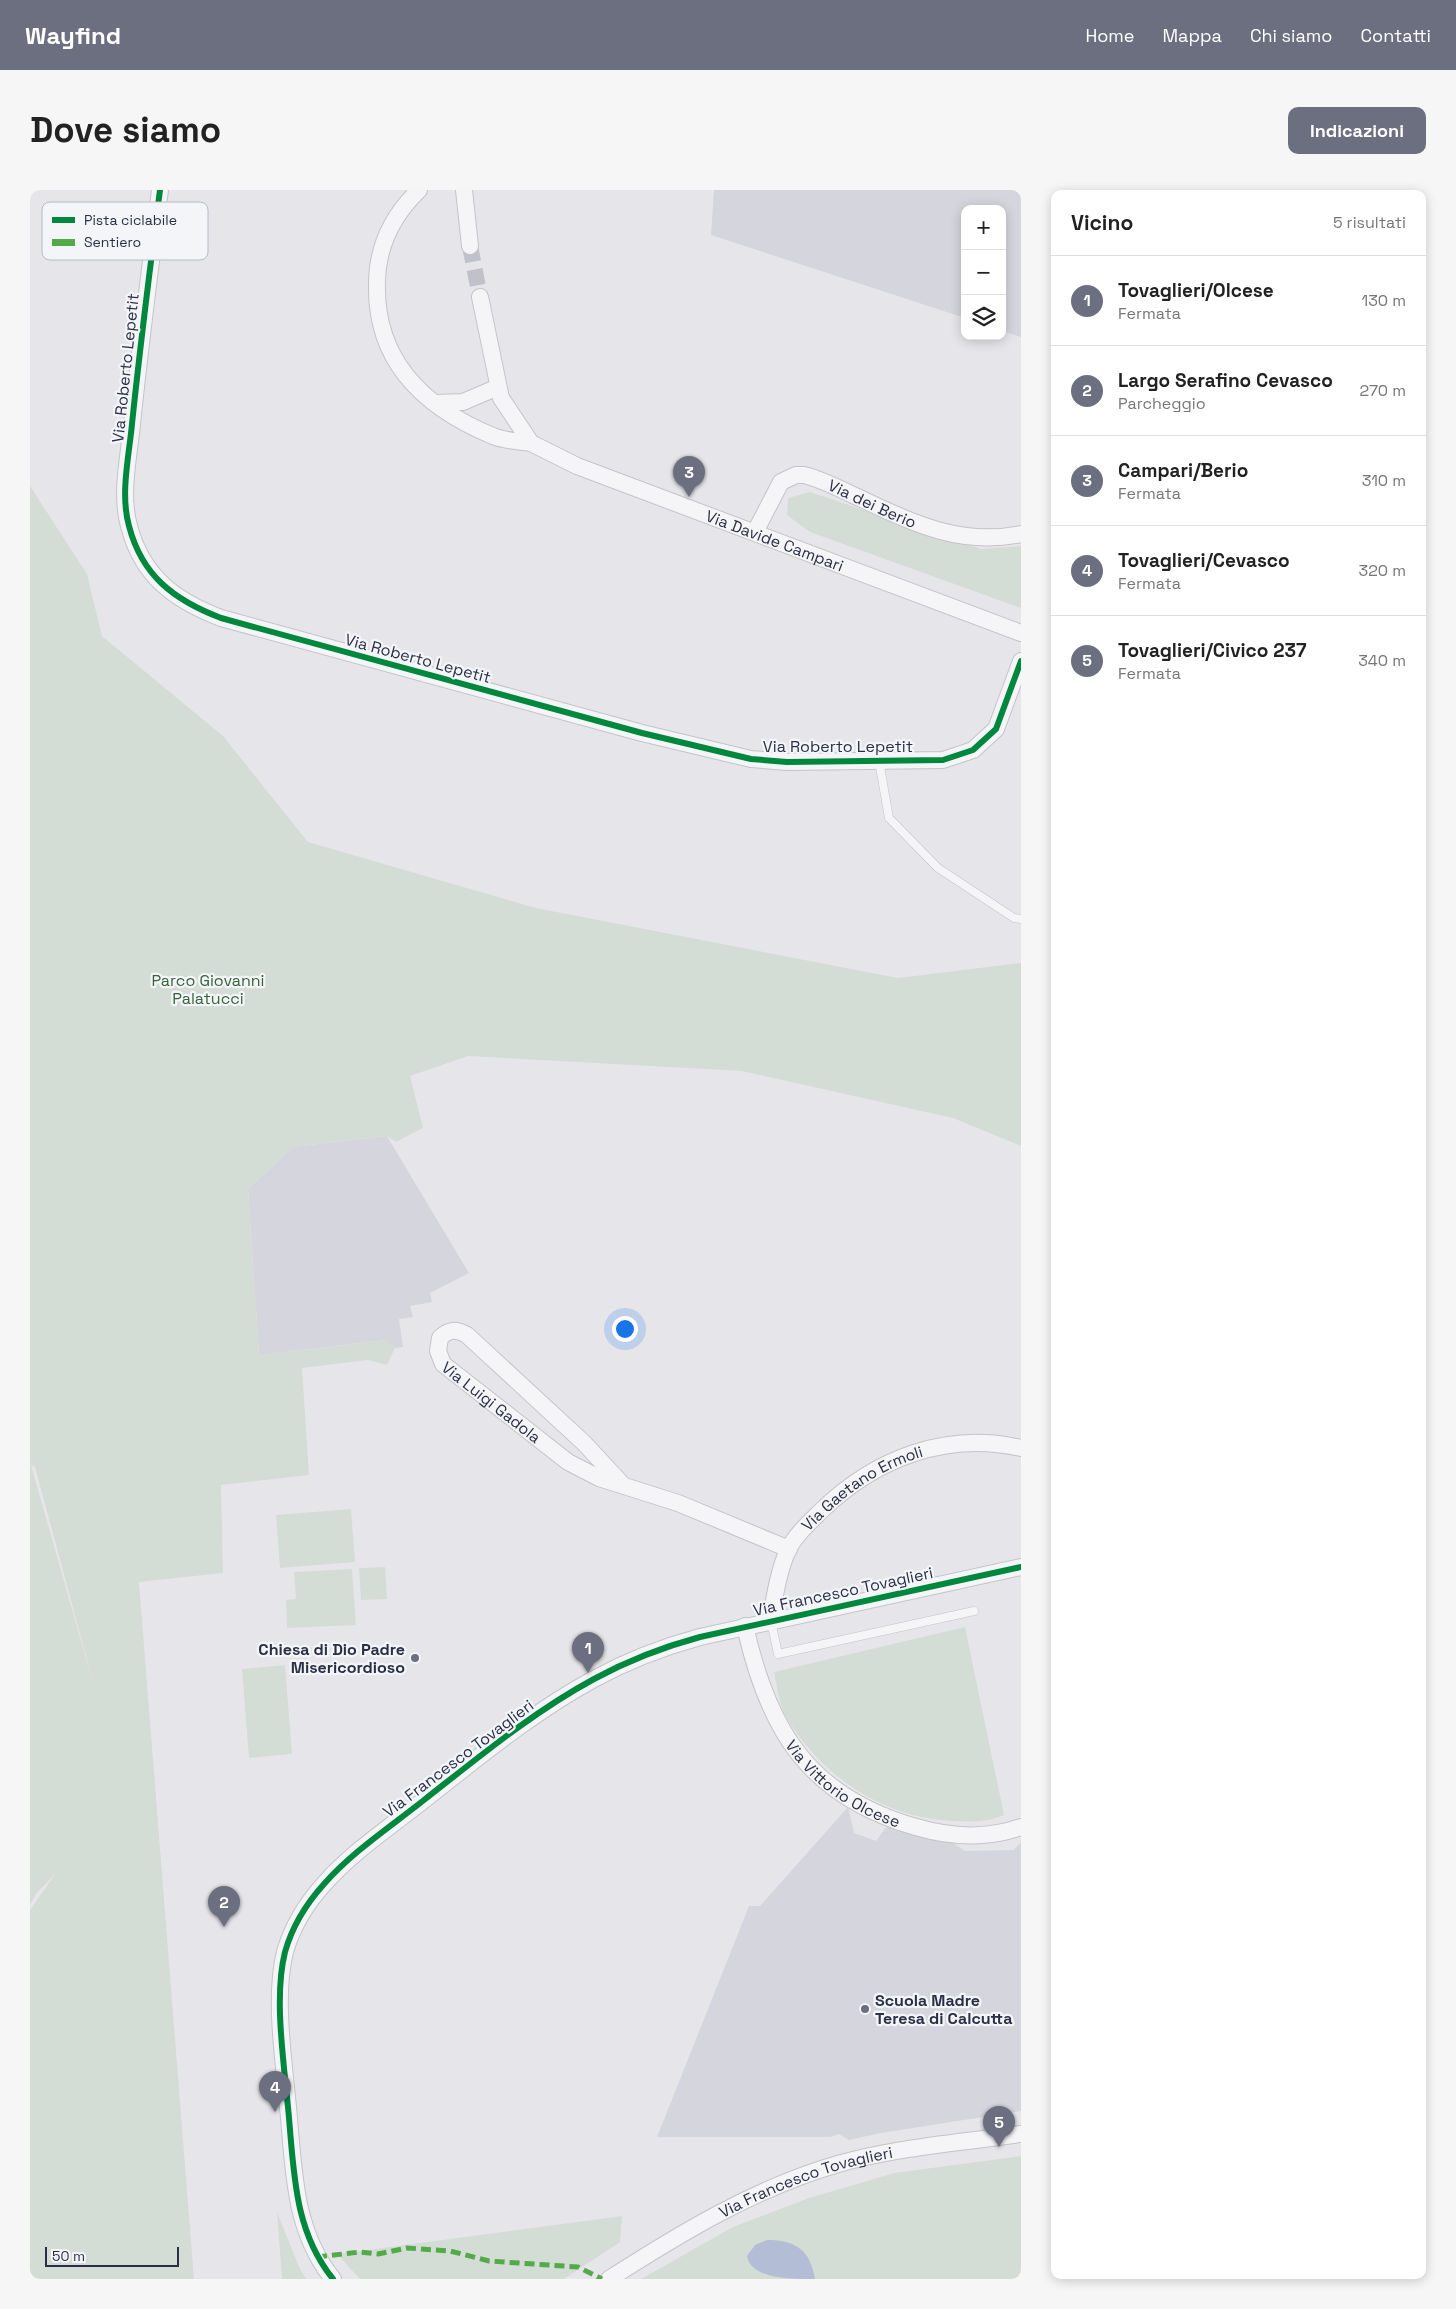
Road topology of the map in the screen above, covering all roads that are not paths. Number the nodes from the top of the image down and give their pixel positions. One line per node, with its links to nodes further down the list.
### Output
1 (419, 190): 7 (street, Via Davide Campari)
2 (464, 190): 3 (street)
3 (470, 246)
4 (151, 260): 13 (street, Via Roberto Lepetit)
5 (480, 297): 6 (street)
6 (498, 387): 7 (street); 8 (street)
7 (435, 402): 8 (street, Via Davide Campari)
8 (530, 443): 9 (street, Via Davide Campari)
9 (755, 532): 10 (street, Via dei Berio); 11 (street, Via Davide Campari)
10 (1021, 534)
11 (1021, 633)
12 (1021, 661): 13 (street, Via Roberto Lepetit)
13 (879, 761): 14 (lane)
14 (1021, 919)
15 (1021, 1448): 17 (street, Via Gaetano Ermoli)
16 (623, 1485): 16 (street, Via Luigi Gadola); 17 (street, Via Luigi Gadola)
17 (789, 1549): 20 (street, Via Gaetano Ermoli)
18 (1021, 1566): 20 (street, Via Francesco Tovaglieri)
19 (974, 1611): 20 (lane)
20 (770, 1621): 21 (street, Via Francesco Tovaglieri)
21 (745, 1626): 22 (street, Via Vittorio Olcese); 24 (street, Via Francesco Tovaglieri)
22 (1021, 1827)
23 (1021, 2134): 25 (street, Via Francesco Tovaglieri)
24 (333, 2279)
25 (609, 2279)

